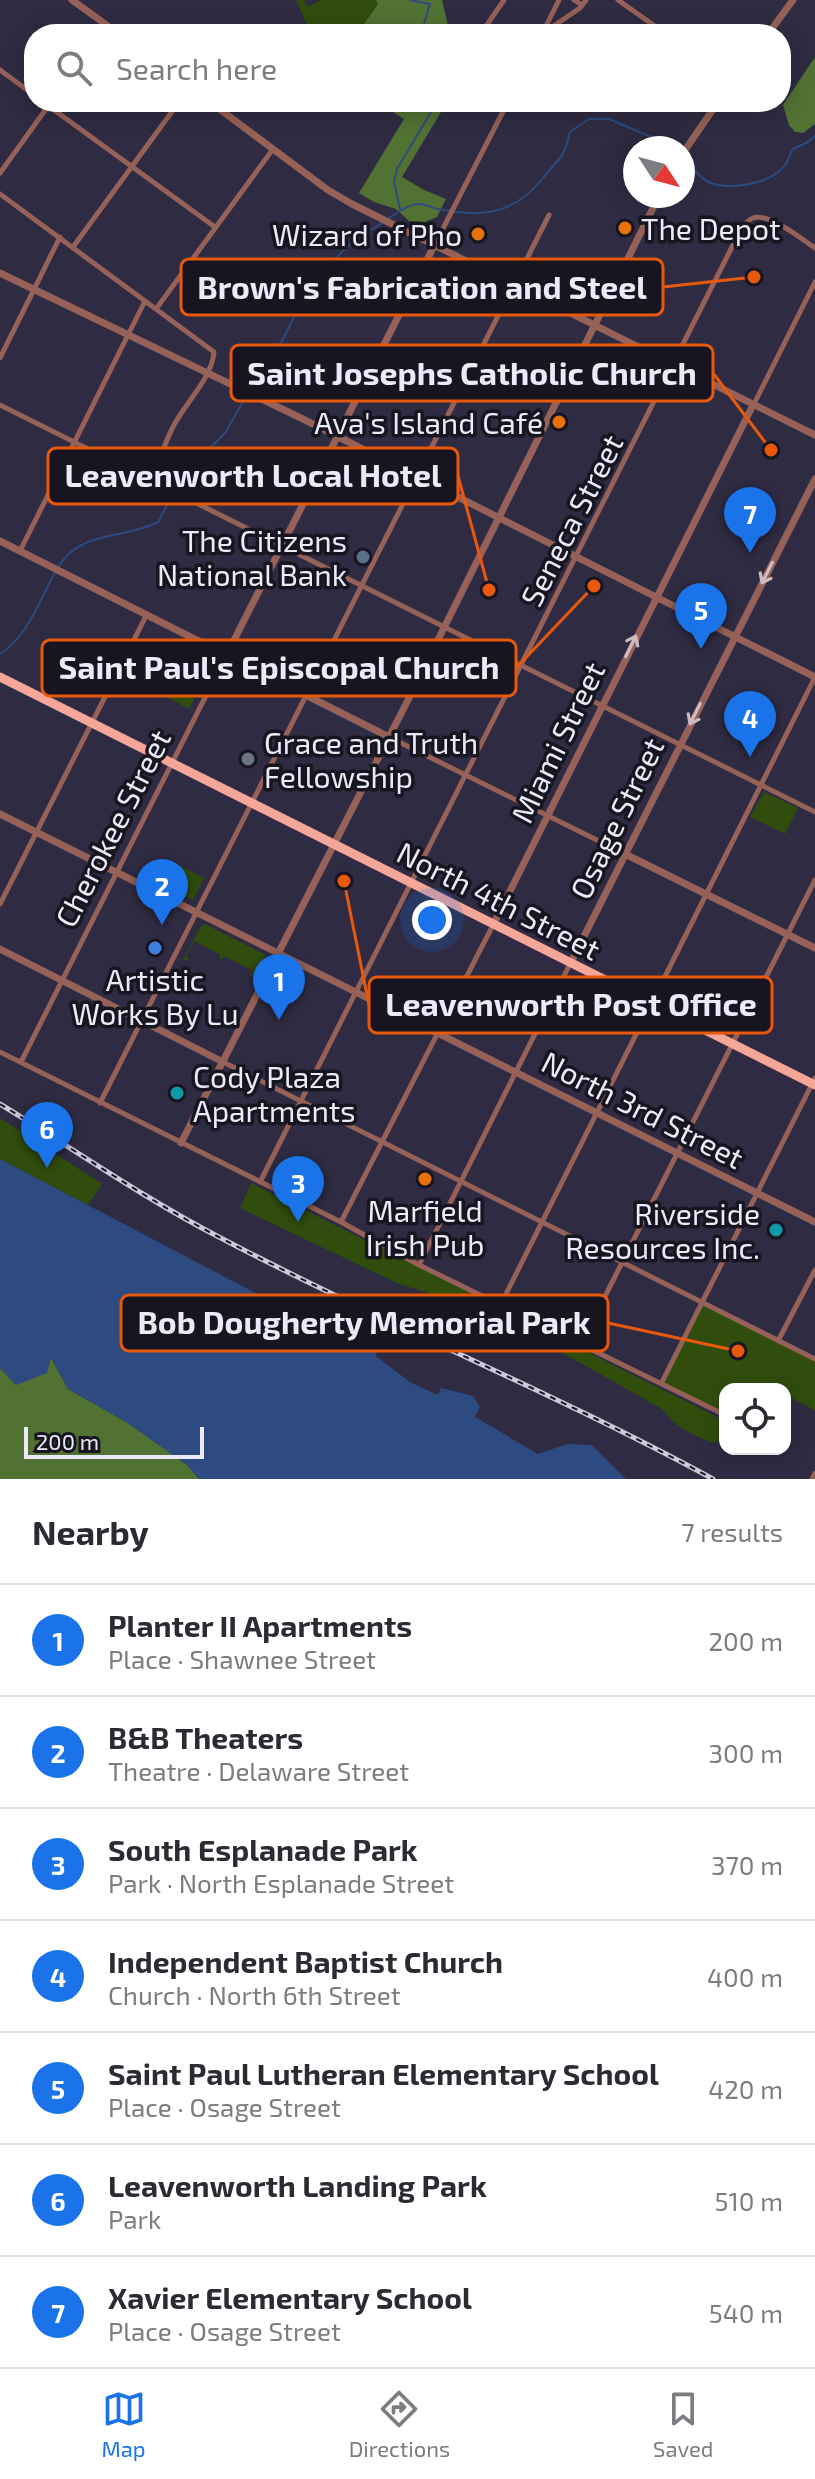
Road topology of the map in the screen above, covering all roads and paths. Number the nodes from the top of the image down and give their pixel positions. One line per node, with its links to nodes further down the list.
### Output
1 (72, 0): 8 (street)
2 (504, 0): 9 (street)
3 (559, 0): 10 (street)
4 (574, 0): 7 (street)
5 (618, 0): 12 (street)
6 (793, 0): 13 (street)
7 (584, 2): 11 (street)
8 (106, 24)
9 (488, 24)
10 (547, 24)
11 (554, 24)
12 (652, 24)
13 (775, 24)
14 (0, 70): 15 (street)
15 (24, 88)
16 (42, 112): 25 (street)
17 (60, 112): 24 (street)
18 (172, 112): 24 (street)
19 (223, 112): 23 (street)
20 (503, 112): 31 (street, Cherokee Street)
21 (711, 112): 22 (street)
22 (693, 136)
23 (273, 149): 29 (street); 31 (street)
24 (132, 168): 29 (street); 32 (street)
25 (0, 173)
26 (0, 194): 30 (street)
27 (653, 208): 40 (street)
28 (549, 215): 36 (street)
29 (215, 227): 39 (street)
30 (60, 237): 32 (street); 37 (street)
31 (435, 244): 36 (street); 48 (street, Cherokee Street)
32 (73, 247): 38 (street)
33 (815, 248): 43 (street, Seneca Street)
34 (0, 273): 37 (street)
35 (815, 282): 46 (street, Miami Street)
36 (514, 284): 40 (street); 50 (street)
37 (33, 290): 41 (street); 42 (street)
38 (145, 301): 39 (street); 41 (street)
39 (156, 309): 44 (street)
40 (595, 325): 43 (street); 53 (street)
41 (127, 335): 44 (street); 49 (street)
42 (0, 358)
43 (673, 365): 46 (street); 57 (street, Seneca Street)
44 (207, 372): 48 (street); 51 (street)
45 (0, 405): 49 (street)
46 (753, 405): 47 (street); 59 (street, Miami Street)
47 (815, 435)
48 (338, 436): 50 (street); 55 (street, Cherokee Street)
49 (75, 441): 51 (street); 56 (street)
50 (417, 476): 53 (street); 58 (street)
51 (152, 479): 55 (street)
52 (815, 479): 62 (street, Osage Street, one-way to 62)
53 (498, 518): 57 (street); 61 (street)
54 (0, 541): 56 (street)
55 (283, 545): 58 (street); 63 (street, Cherokee Street)
56 (20, 551): 60 (street)
57 (577, 557): 59 (street); 64 (street, Seneca Street)
58 (362, 585): 61 (street); 67 (street)
59 (656, 596): 62 (street); 68 (street, Miami Street, one-way to 59)
60 (147, 614): 63 (street); 69 (street)
61 (444, 626): 64 (street); 70 (street)
62 (735, 636): 66 (street); 71 (street, Osage Street, one-way to 71)
63 (227, 654): 67 (street); 72 (street, Cherokee Street)
64 (523, 665): 68 (street); 73 (street, Seneca Street)
65 (0, 677): 69 (highway, North 4th Street)
66 (815, 677): 74 (street)
67 (305, 695): 70 (street); 75 (street)
68 (602, 705): 71 (street); 78 (street, Miami Street)
69 (92, 722): 72 (highway, North 4th Street); 79 (street)
70 (389, 737): 73 (street); 80 (street)
71 (680, 743): 74 (street); 81 (street, Osage Street)
72 (172, 763): 75 (highway, North 4th Street); 82 (street, Cherokee Street)
73 (466, 776): 78 (street); 84 (street, Seneca Street)
74 (761, 784): 76 (street); 85 (street)
75 (251, 803): 80 (highway, North 4th Street); 87 (street)
76 (815, 812)
77 (0, 814): 79 (street, North 3rd Street)
78 (547, 816): 81 (street); 88 (street, Miami Street)
79 (36, 832): 82 (street, North 3rd Street); 86 (street)
80 (334, 844): 84 (highway, North 4th Street); 92 (street)
81 (625, 854): 85 (street); 93 (street, Osage Street)
82 (115, 872): 87 (street, North 3rd Street); 94 (street, Cherokee Street)
83 (815, 880): 89 (street)
84 (412, 884): 88 (highway, North 4th Street); 95 (street, Seneca Street)
85 (706, 894): 89 (street); 96 (street)
86 (0, 904)
87 (197, 912): 92 (street, North 3rd Street); 97 (street)
88 (493, 925): 93 (highway, North 4th Street); 98 (street, Miami Street)
89 (788, 935): 90 (street); 99 (street)
90 (815, 948)
91 (0, 949): 94 (street)
92 (277, 952): 95 (street, North 3rd Street); 102 (street)
93 (571, 962): 96 (highway, North 4th Street); 103 (street, Osage Street)
94 (62, 979): 97 (street); 101 (street, Cherokee Street)
95 (355, 992): 98 (street, North 3rd Street); 105 (street, Seneca Street)
96 (651, 1004): 99 (highway, North 4th Street); 107 (street)
97 (142, 1021): 102 (street); 106 (street)
98 (438, 1033): 103 (street, North 3rd Street); 108 (street, Miami Street)
99 (732, 1045): 104 (highway, North 4th Street); 110 (street)
100 (0, 1052): 101 (street)
101 (21, 1062): 106 (street)
102 (223, 1062): 105 (street); 109 (street)
103 (517, 1073): 107 (street, North 3rd Street); 111 (street, Osage Street)
104 (814, 1082): 113 (street)
105 (301, 1101): 108 (street); 112 (street, Seneca Street)
106 (100, 1103): 109 (street)
107 (596, 1112): 110 (street, North 3rd Street); 115 (street)
108 (383, 1142): 111 (street); 114 (street, Miami Street)
109 (181, 1143): 112 (street)
110 (677, 1153): 113 (street, North 3rd Street); 117 (street)
111 (462, 1181): 115 (street); 118 (street, Osage Street)
112 (260, 1182): 114 (street)
113 (757, 1193): 116 (street, North 3rd Street); 120 (street)
114 (341, 1222): 118 (street)
115 (542, 1222): 117 (street); 121 (street)
116 (815, 1222)
117 (622, 1262): 120 (street); 123 (street)
118 (419, 1265): 121 (street)
119 (815, 1270): 122 (street)
120 (702, 1303): 122 (street); 125 (street)
121 (501, 1304): 123 (street)
122 (778, 1341): 124 (street)
123 (581, 1344): 125 (street)
124 (815, 1359)
125 (662, 1382): 126 (street)
126 (719, 1412)
127 (815, 1473): 128 (street)
128 (812, 1479)

